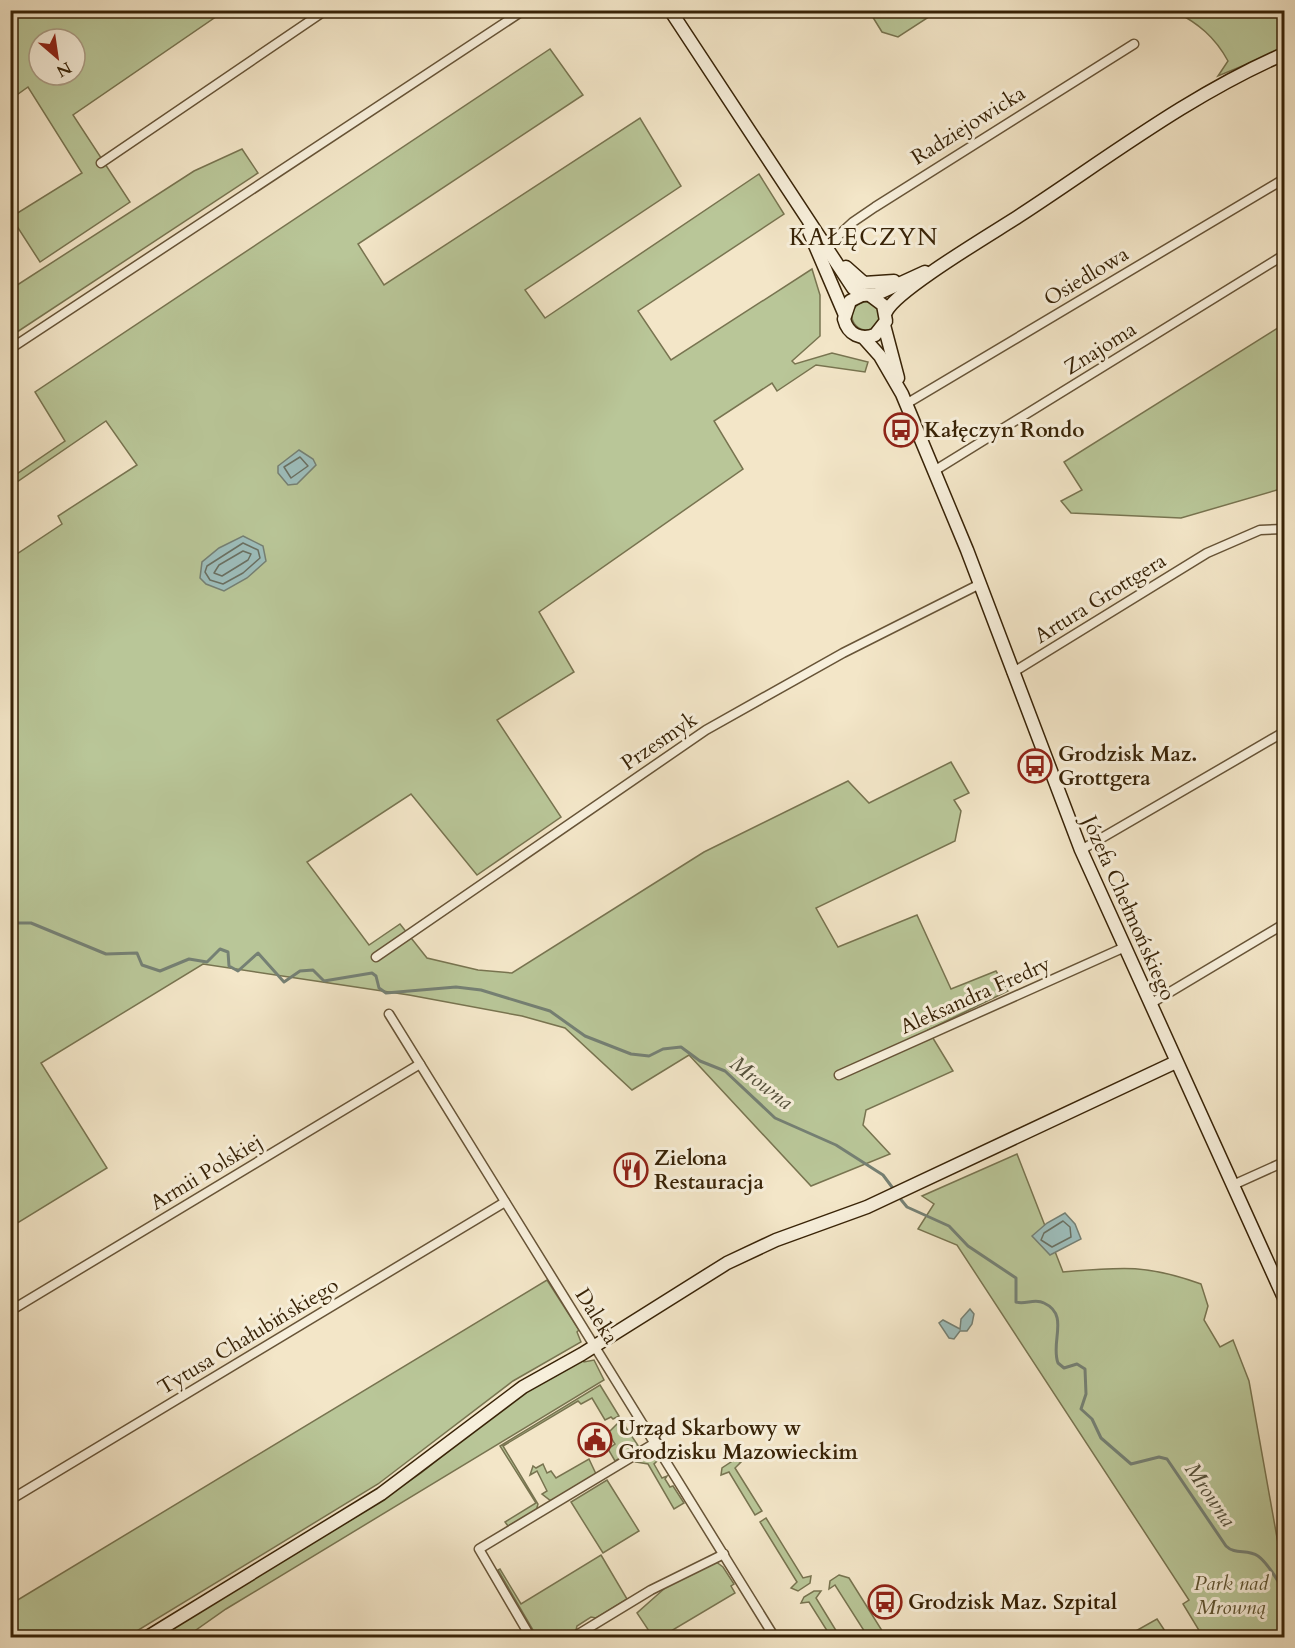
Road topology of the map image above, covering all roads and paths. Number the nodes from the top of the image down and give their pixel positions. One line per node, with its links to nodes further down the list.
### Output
1 (326, 10): 6 (street)
2 (524, 10): 18 (street)
3 (670, 10): 8 (street)
4 (1134, 44): 9 (street, Radziejowicka)
5 (1284, 54): 11 (street)
6 (101, 164)
7 (1284, 179): 19 (street, Osiedlowa)
8 (791, 192): 9 (street); 15 (street)
9 (828, 245): 12 (street); 13 (street)
10 (1284, 255): 20 (street, Znajoma)
11 (946, 263): 12 (street); 14 (street)
12 (917, 275): 13 (street)
13 (867, 295): 14 (street); 15 (street)
14 (886, 312): 16 (street)
15 (844, 314): 17 (street)
16 (884, 325): 17 (street); 19 (street, Józefa Chełmońskiego)
17 (863, 337): 19 (street, Józefa Chełmońskiego)
18 (10, 349)
19 (904, 399): 20 (street, Józefa Chełmońskiego)
20 (934, 471): 22 (street, Józefa Chełmońskiego)
21 (1284, 529): 23 (street, Artura Grottgera)
22 (980, 584): 23 (street, Józefa Chełmońskiego); 28 (street, Przesmyk)
23 (1012, 673): 25 (street, Józefa Chełmońskiego)
24 (1284, 732): 25 (street)
25 (1081, 850): 27 (street, Józefa Chełmońskiego)
26 (1284, 924): 29 (street)
27 (1125, 947): 29 (street, Józefa Chełmońskiego); 33 (street, Aleksandra Fredry)
28 (376, 957)
29 (1150, 1004): 31 (street, Józefa Chełmońskiego)
30 (389, 1014): 32 (street, Daleka)
31 (1176, 1062): 35 (street, Józefa Chełmońskiego); 39 (street)
32 (420, 1064): 36 (street, Daleka); 38 (street, Armii Polskiej)
33 (839, 1075)
34 (1284, 1162): 35 (street)
35 (1233, 1185): 37 (street, Józefa Chełmońskiego)
36 (505, 1202): 39 (street, Daleka); 41 (street, Tytusa Chałubińskiego)
37 (1284, 1298)
38 (10, 1311)
39 (594, 1346): 40 (street, Daleka); 43 (street)
40 (654, 1443): 42 (street, Daleka); 44 (street)
41 (10, 1500)
42 (724, 1554): 45 (street); 46 (street, Daleka)
43 (146, 1638)
44 (531, 1638)
45 (572, 1638)
46 (775, 1638)

